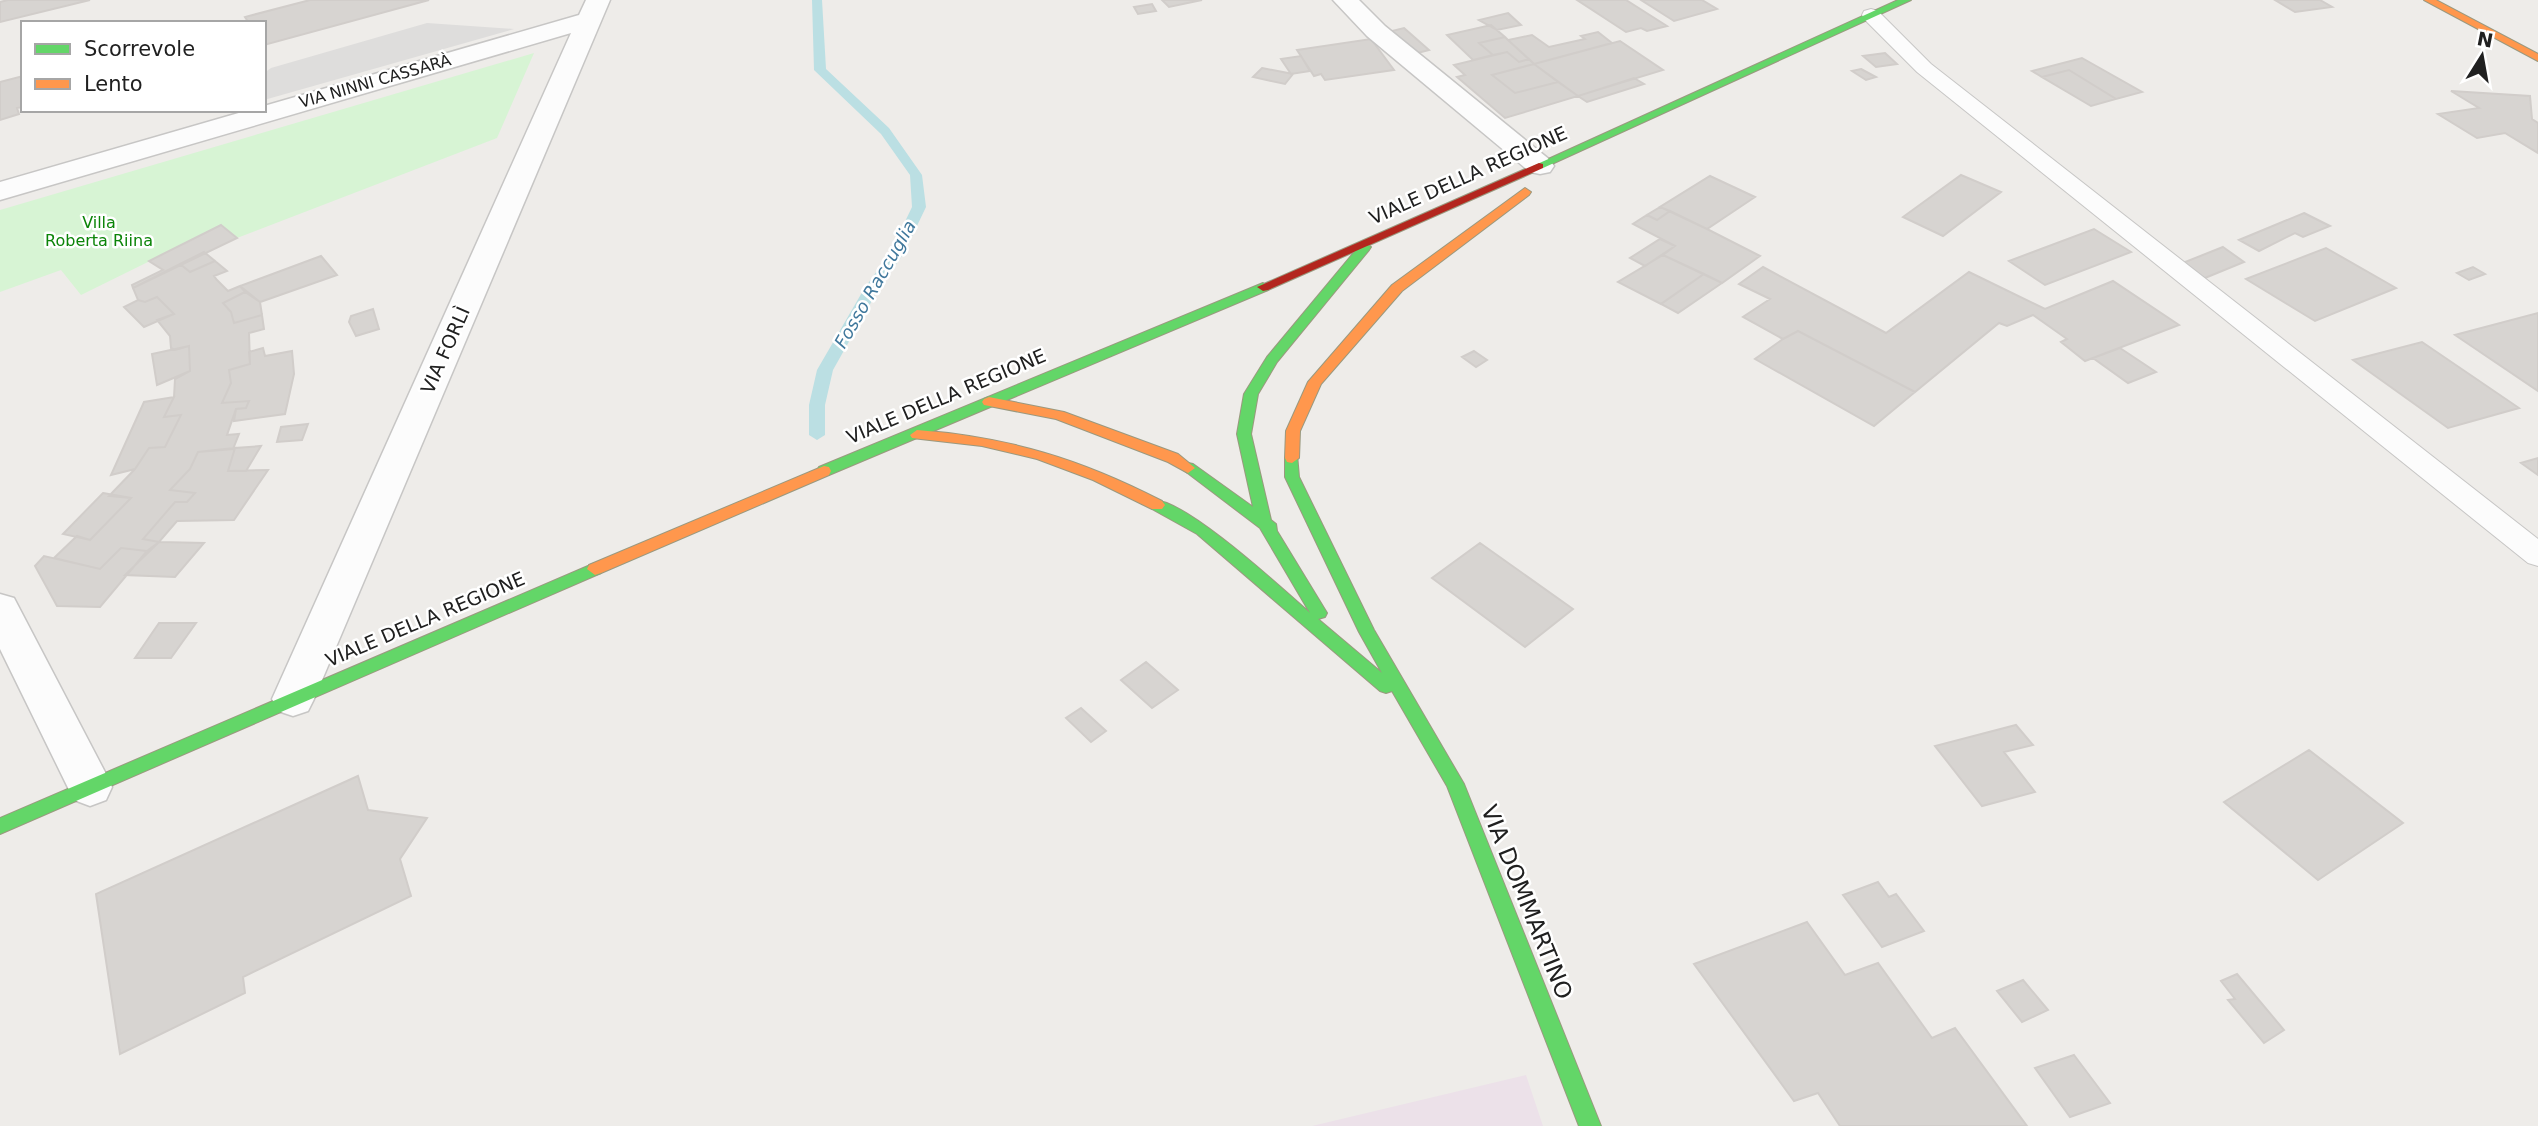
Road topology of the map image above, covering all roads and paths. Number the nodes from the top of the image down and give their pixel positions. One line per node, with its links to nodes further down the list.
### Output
1 (1345, 0): 10 (street)
2 (1906, 0): 5 (street, VIALE DELLA REGIONE)
3 (2429, 0): 6 (street)
4 (594, 10): 7 (street, VIA NINNI CASSARÀ); 20 (street, VIA FORLÌ)
5 (1871, 15): 9 (street, VIALE DELLA REGIONE); 16 (lane)
6 (2538, 58)
7 (266, 110)
8 (259, 112): 11 (street, VIA NINNI CASSARÀ)
9 (1605, 136): 10 (street, VIALE DELLA REGIONE); 18 (street)
10 (1540, 166): 12 (street, VIALE DELLA REGIONE)
11 (0, 191)
12 (1368, 243): 13 (street, VIALE DELLA REGIONE); 15 (street)
13 (989, 402): 14 (street, VIALE DELLA REGIONE); 15 (street)
14 (906, 435): 19 (street); 20 (street, VIALE DELLA REGIONE)
15 (1263, 520): 18 (street); 19 (street)
16 (2538, 555)
17 (0, 609): 22 (street)
18 (1367, 632): 21 (street)
19 (1335, 641): 21 (street)
20 (293, 699): 22 (street, VIALE DELLA REGIONE)
21 (1406, 704): 24 (street, VIA DOMMARTINO)
22 (90, 787): 23 (street, VIALE DELLA REGIONE)
23 (0, 826)
24 (1590, 1126)

